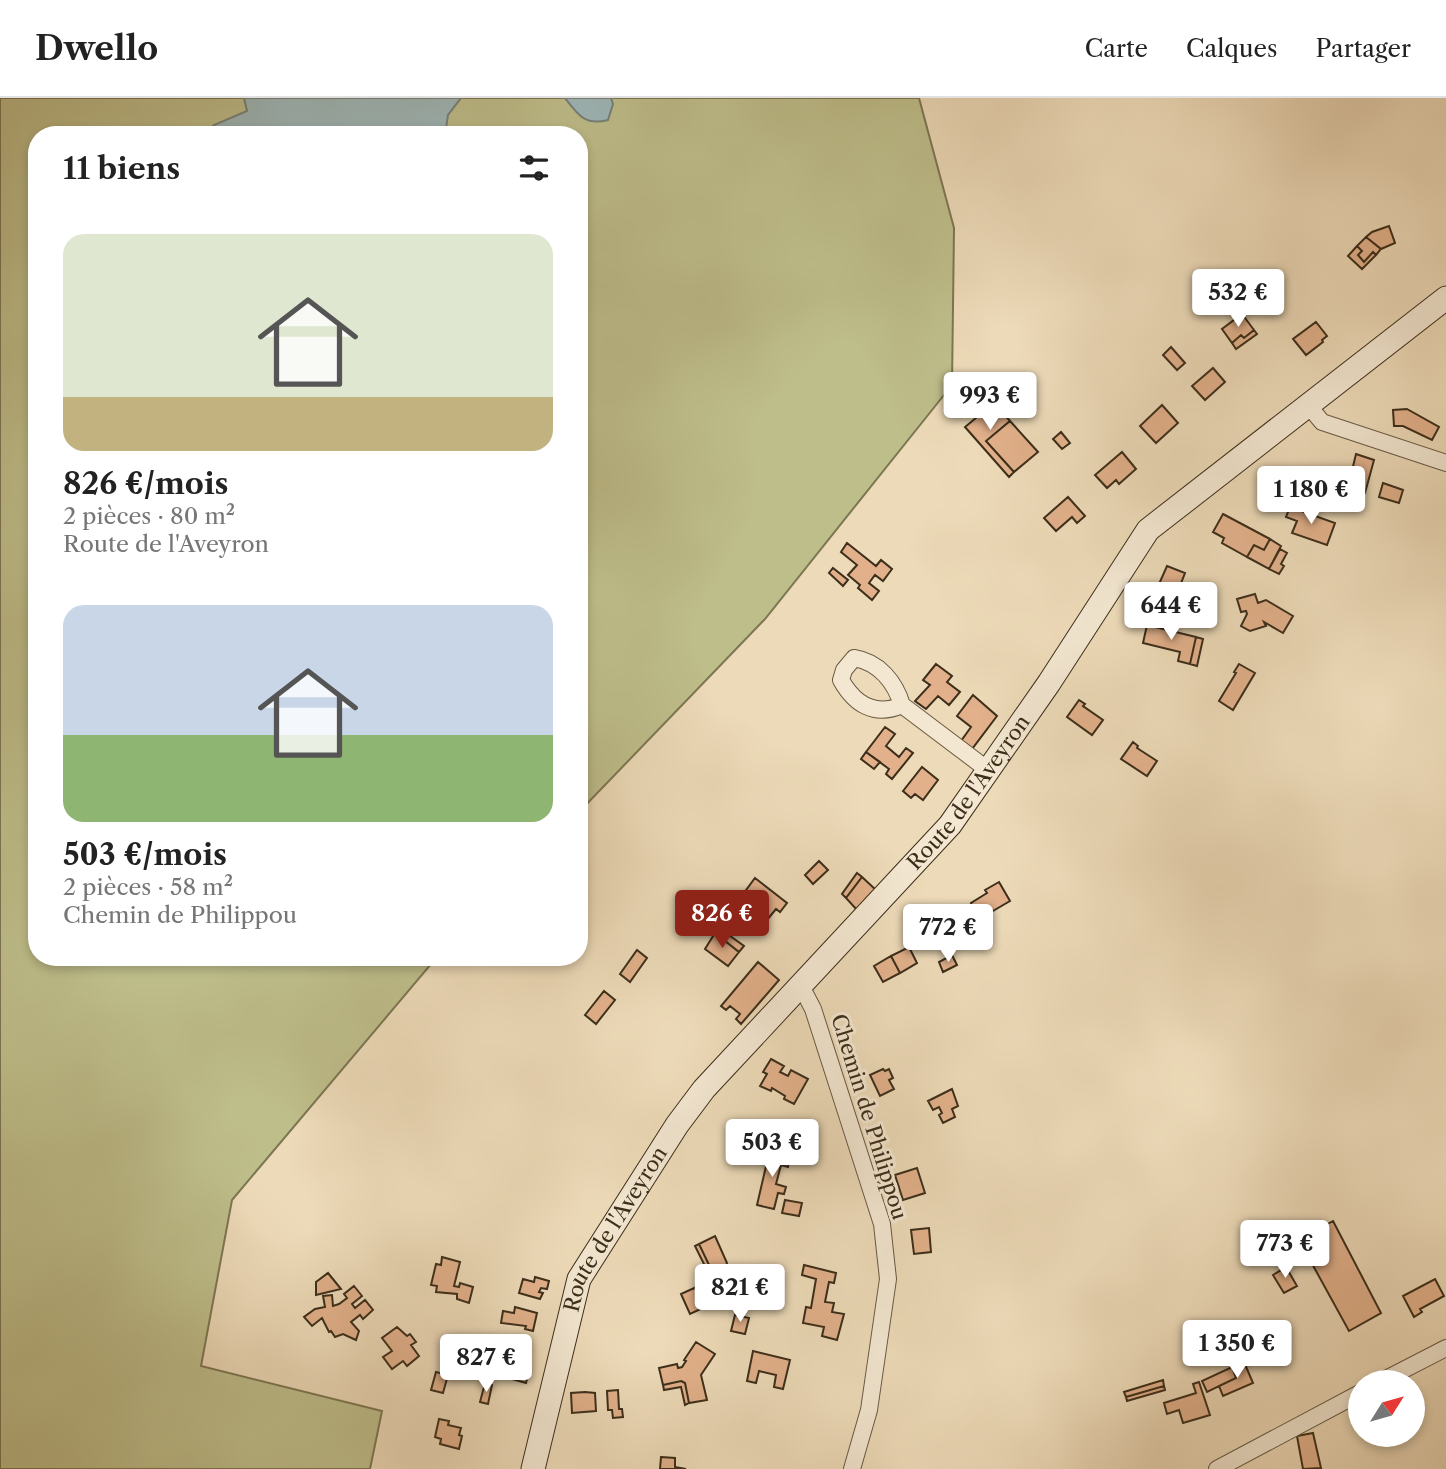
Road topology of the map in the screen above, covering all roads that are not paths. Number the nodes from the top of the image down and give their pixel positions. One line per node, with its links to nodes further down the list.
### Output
1 (1446, 298): 2 (street, Route de l'Aveyron)
2 (1308, 405): 3 (street); 5 (street, Route de l'Aveyron)
3 (1446, 463)
4 (902, 705): 5 (street)
5 (988, 770): 6 (street, Route de l'Aveyron)
6 (801, 986): 10 (street, Route de l'Aveyron); 11 (street, Chemin de Philippou)
7 (1446, 1348): 8 (street)
8 (1403, 1370)
9 (1348, 1399): 12 (street)
10 (533, 1469)
11 (852, 1469)
12 (1217, 1469)

